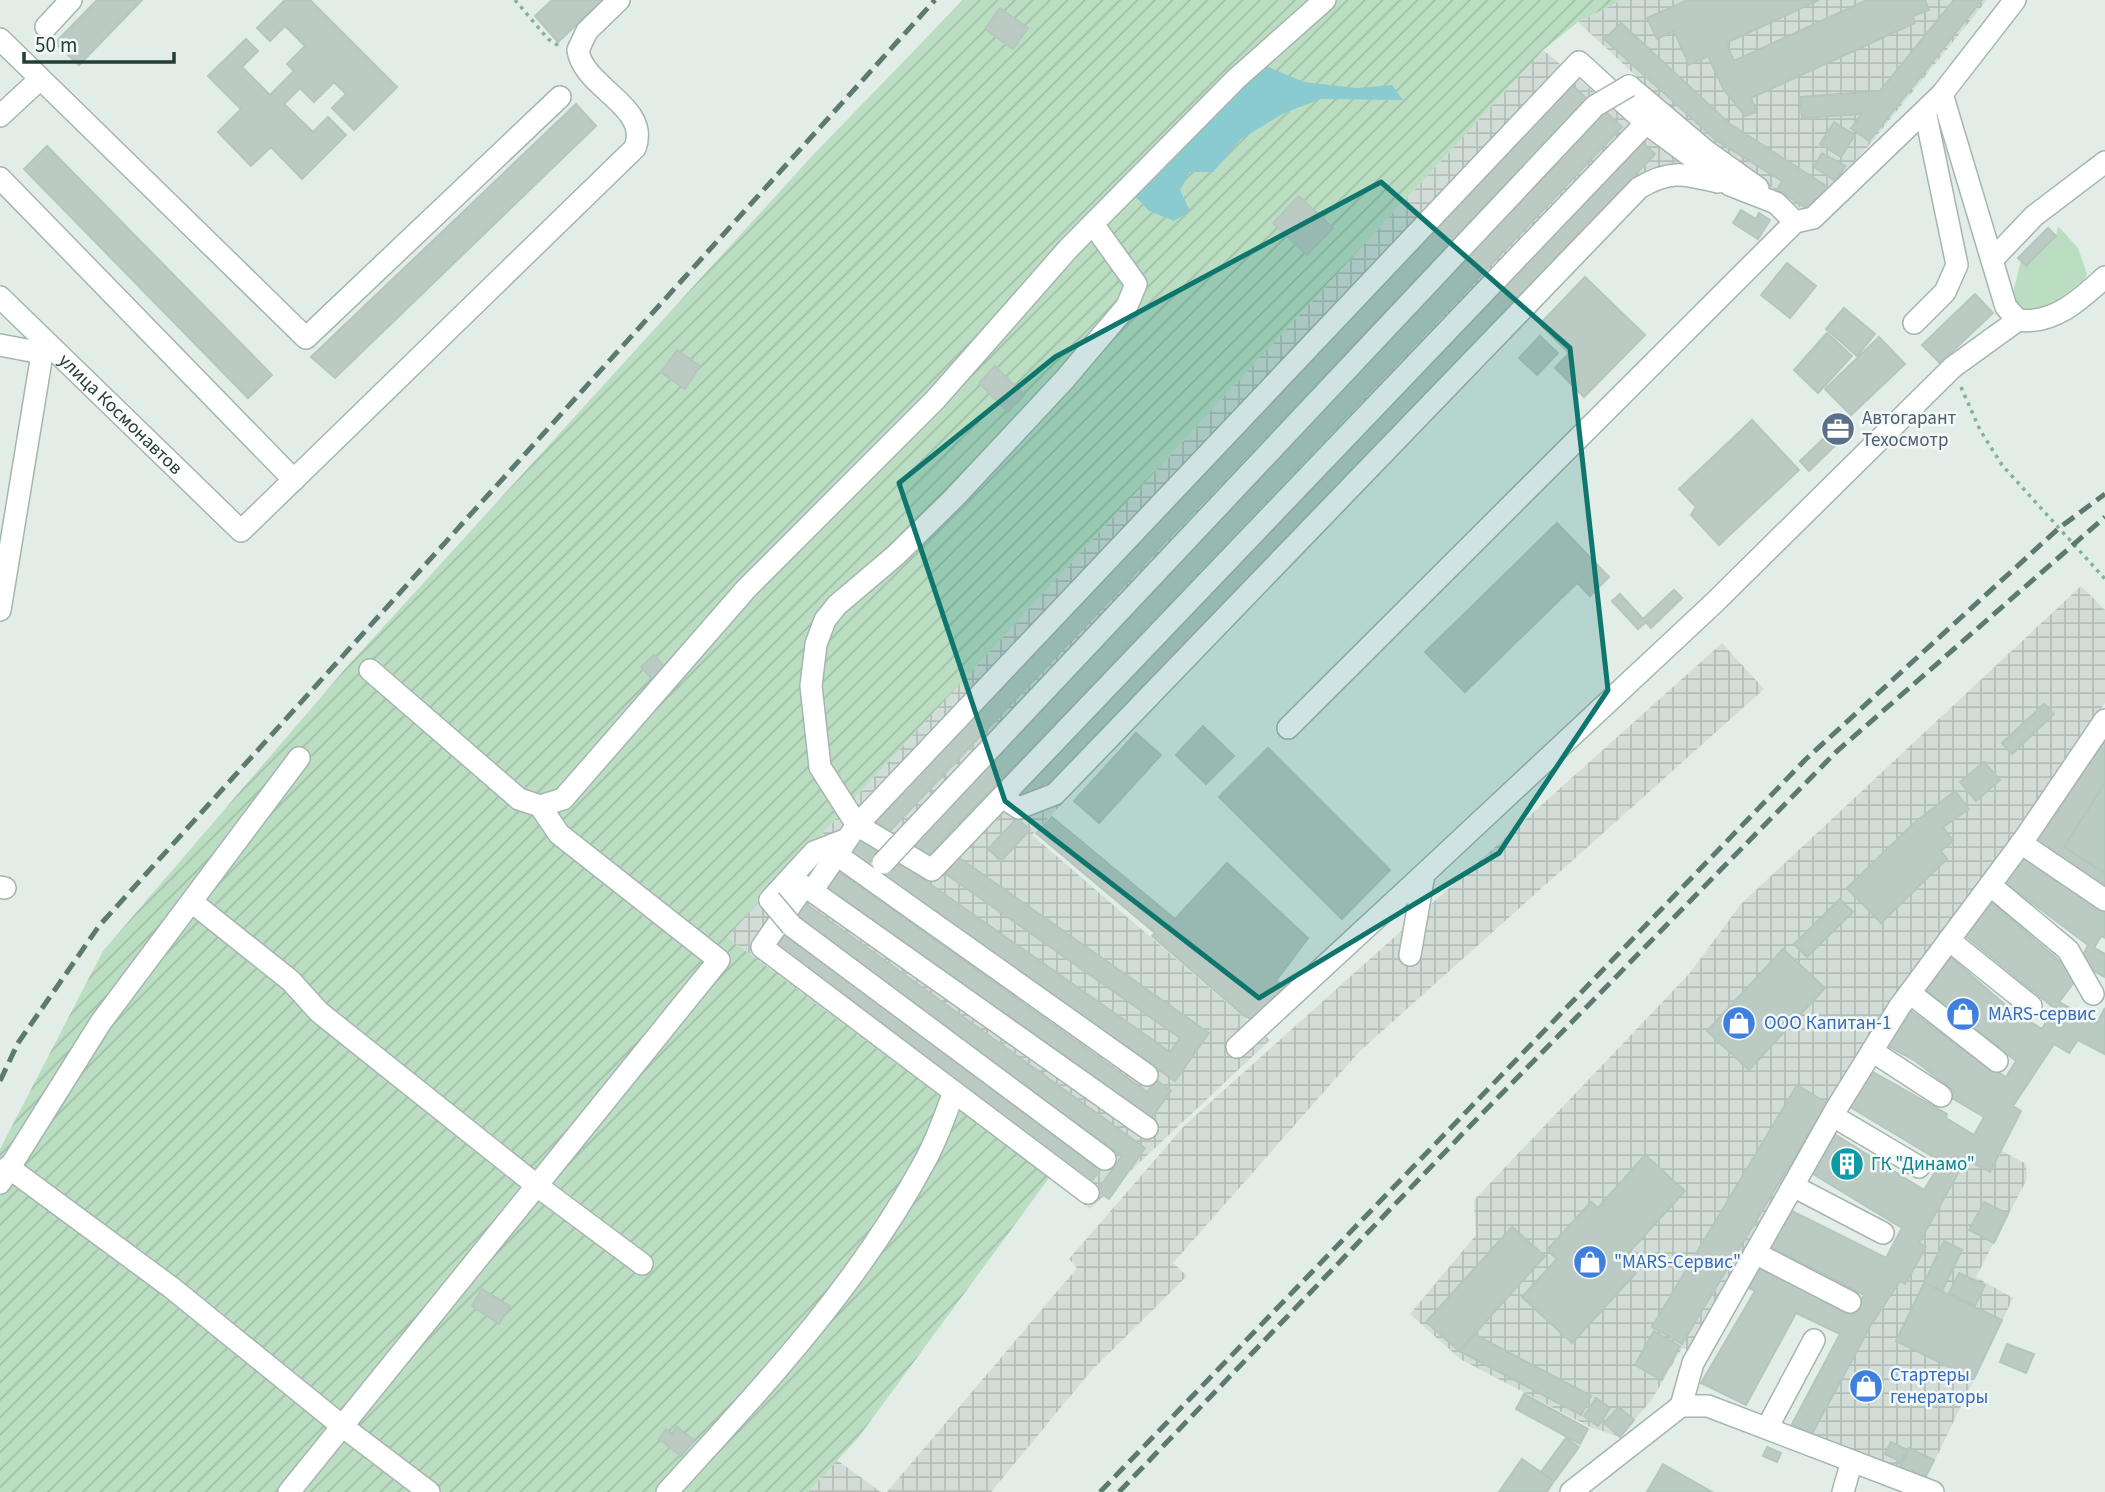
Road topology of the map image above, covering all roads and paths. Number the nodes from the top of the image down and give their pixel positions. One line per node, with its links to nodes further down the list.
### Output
1 (71, 0): 6 (street)
2 (515, 0): 8 (path)
3 (619, 0): 8 (street)
4 (1325, 0): 20 (street)
5 (2015, 0): 10 (street)
6 (46, 27)
7 (0, 39): 9 (street)
8 (578, 50): 29 (street)
9 (40, 79): 11 (street); 13 (street)
10 (1942, 94): 12 (street); 21 (street)
11 (560, 97)
12 (1925, 111): 19 (street); 25 (street)
13 (0, 116)
14 (1646, 123): 17 (street); 36 (street); 38 (street)
15 (2105, 162): 21 (street)
16 (0, 178): 29 (street)
17 (1730, 184): 18 (street); 36 (street)
18 (1776, 203): 19 (street); 40 (street, bridge)
19 (1796, 222): 34 (street)
20 (1093, 223): 37 (street); 38 (street)
21 (1992, 260): 24 (street)
22 (2105, 277): 24 (street)
23 (0, 297): 27 (street, улица Космонавтов)
24 (2018, 320): 28 (street)
25 (1914, 323)
26 (0, 345): 27 (street)
27 (43, 347): 29 (street, улица Космонавтов); 31 (street)
28 (1953, 367): 30 (path); 41 (street)
29 (294, 480)
30 (2105, 579)
31 (0, 610)
32 (370, 670): 37 (street)
33 (2105, 720): 39 (street)
34 (1288, 728)
35 (299, 758): 45 (street)
36 (1002, 797): 38 (street)
37 (540, 806): 62 (street)
38 (847, 840): 40 (street); 43 (street); 59 (street, bridge)
39 (2021, 843): 42 (street); 44 (street)
40 (877, 870): 54 (street)
41 (1424, 874): 47 (street); 51 (street)
42 (1990, 885): 46 (street); 49 (street)
43 (811, 891): 55 (street); 58 (street)
44 (2105, 900)
45 (192, 902): 61 (street); 62 (street)
46 (1950, 940): 48 (street); 50 (street)
47 (1410, 955)
48 (1910, 993): 52 (street); 53 (street)
49 (2094, 994)
50 (2031, 1006)
51 (1237, 1047)
52 (1872, 1051): 56 (street); 57 (street)
53 (1997, 1061)
54 (1147, 1074)
55 (954, 1092): 64 (street); 76 (street)
56 (1941, 1096)
57 (1833, 1116): 60 (street); 63 (street)
58 (1147, 1128)
59 (1105, 1158)
60 (1919, 1167)
61 (4, 1175): 71 (street)
62 (537, 1185): 67 (street); 71 (street)
63 (1793, 1186): 65 (street); 66 (street)
64 (1088, 1194)
65 (1883, 1233)
66 (1755, 1253): 68 (street); 70 (street)
67 (642, 1264)
68 (1850, 1302)
69 (1814, 1340): 72 (street)
70 (1681, 1406): 72 (street); 77 (street)
71 (342, 1426): 74 (street); 75 (street)
72 (1767, 1428): 73 (street)
73 (1852, 1461): 78 (street); 79 (street)
74 (289, 1492)
75 (429, 1492)
76 (667, 1492)
77 (1571, 1492)
78 (1843, 1492)
79 (1933, 1492)

